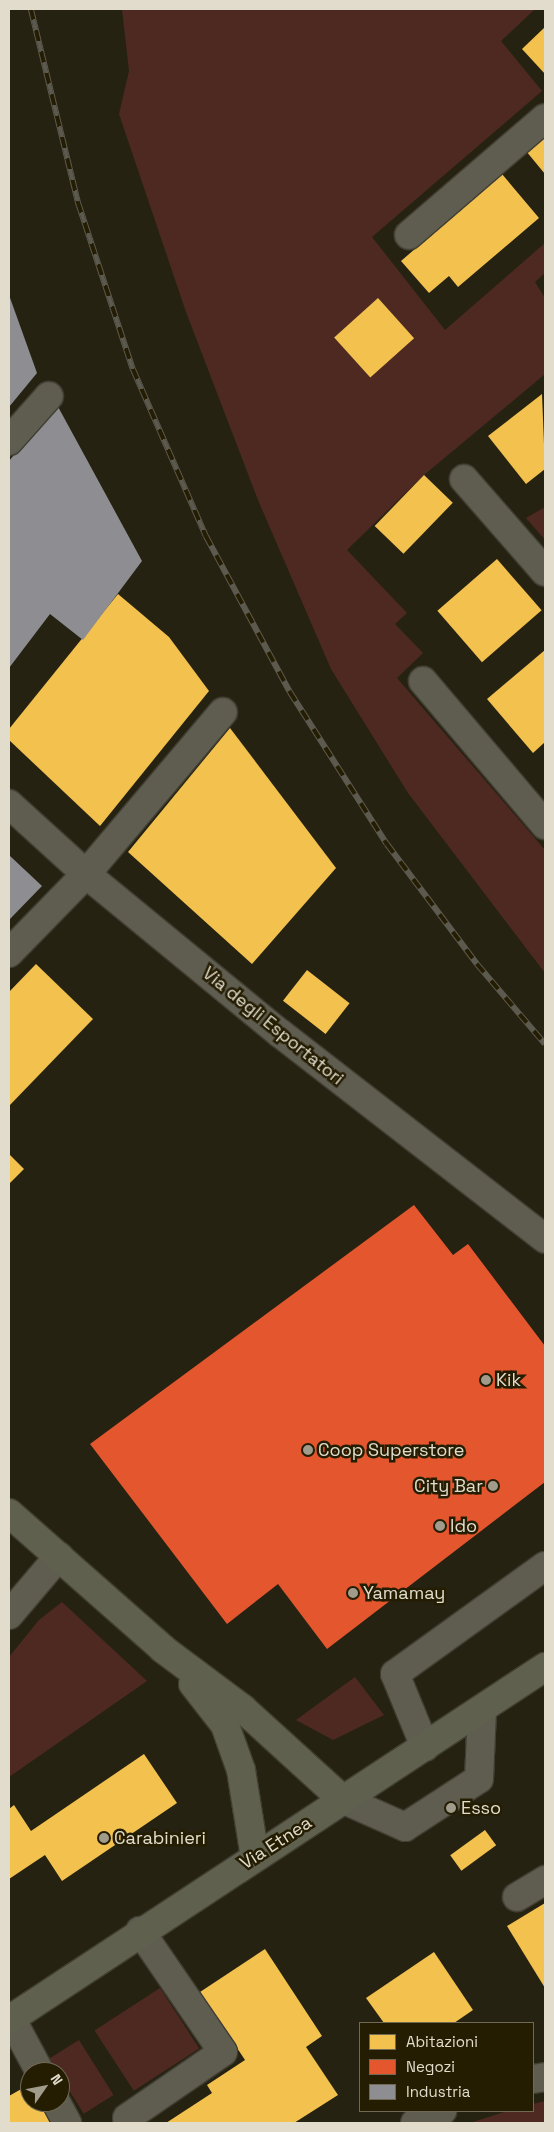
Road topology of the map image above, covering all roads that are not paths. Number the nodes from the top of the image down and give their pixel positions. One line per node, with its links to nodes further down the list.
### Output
1 (545, 118): 2 (street)
2 (409, 235)
3 (49, 396): 4 (street)
4 (9, 441)
5 (464, 478): 6 (street)
6 (545, 572)
7 (423, 681): 10 (street)
8 (224, 712): 11 (street)
9 (9, 804): 11 (street, Via degli Esportatori)
10 (545, 825)
11 (86, 874): 12 (street); 13 (street, Via degli Esportatori)
12 (9, 953)
13 (545, 1239)
14 (9, 1513): 15 (main road)
15 (59, 1556): 17 (street); 18 (main road)
16 (545, 1566): 21 (street)
17 (9, 1615)
18 (163, 1649): 22 (main road); 23 (main road)
19 (545, 1667): 20 (main road, Via Etnea)
20 (482, 1710): 21 (main road, Via Etnea); 22 (street)
21 (425, 1747): 22 (main road, Via Etnea)
22 (342, 1799): 23 (main road, Via Etnea)
23 (255, 1857): 26 (main road, Via Etnea)
24 (545, 1880): 25 (street)
25 (517, 1897)
26 (140, 1931): 27 (main road, Via Etnea); 31 (street)
27 (10, 2019): 28 (street)
28 (34, 2062)
29 (62, 2112): 32 (street)
30 (440, 2112): 33 (street)
31 (128, 2118)
32 (68, 2123)
33 (415, 2123)

